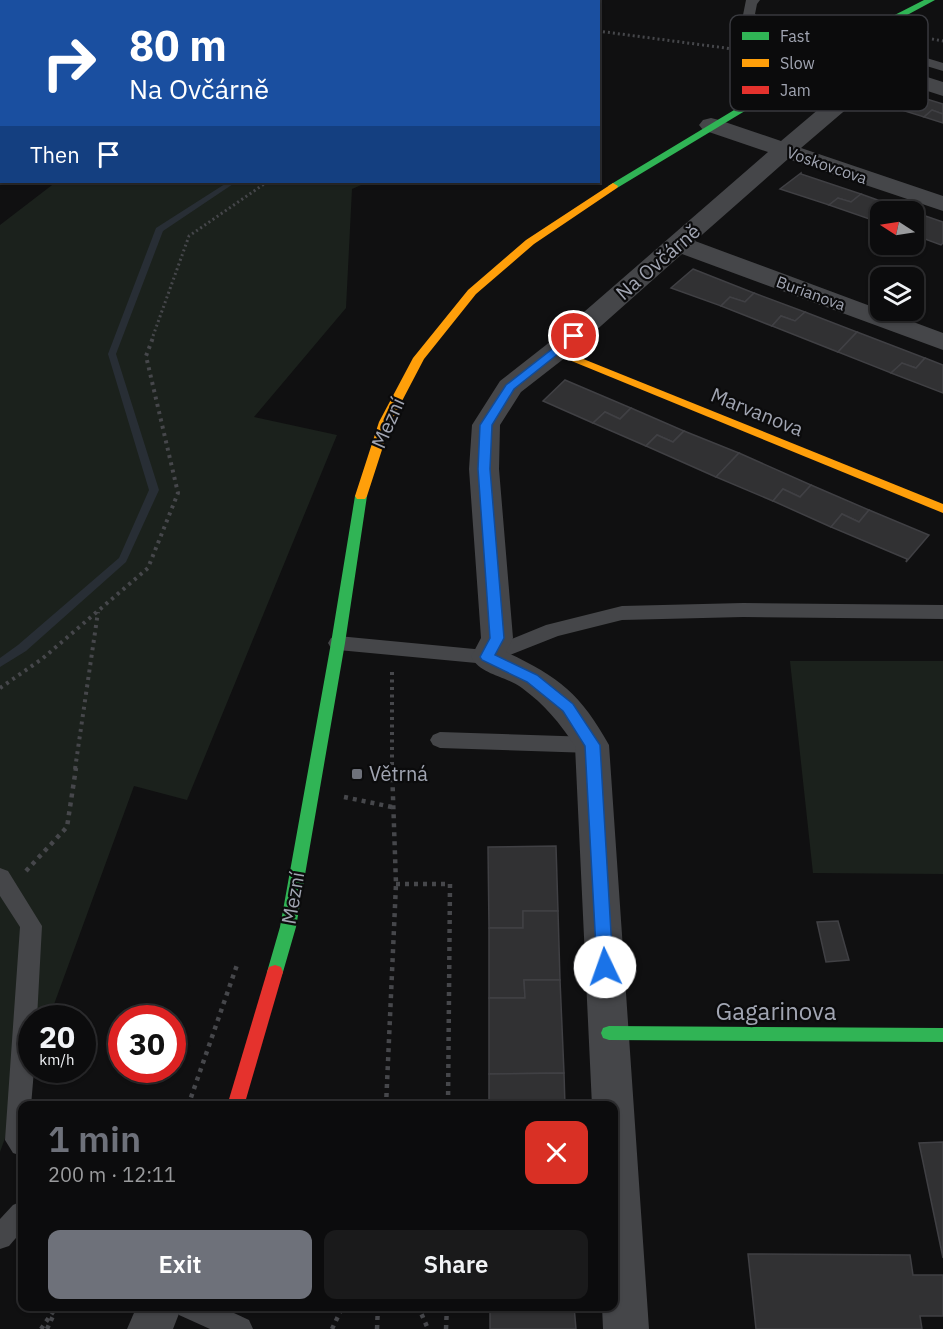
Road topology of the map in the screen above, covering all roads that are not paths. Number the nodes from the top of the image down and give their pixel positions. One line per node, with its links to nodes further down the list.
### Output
1 (754, 0): 3 (lane)
2 (931, 0): 4 (street, Mezní)
3 (749, 15)
4 (902, 15)
5 (928, 62): 6 (lane)
6 (943, 67)
7 (928, 84): 8 (street, Na Ovčárně)
8 (943, 89)
9 (735, 111): 11 (street, Mezní)
10 (830, 111): 12 (street, Na Ovčárně)
11 (711, 125): 12 (street, Voskovcova); 19 (street, Mezní)
12 (783, 150): 13 (street, Voskovcova); 14 (street, Na Ovčárně)
13 (943, 204)
14 (679, 244): 15 (street, Burianova); 16 (street, Na Ovčárně)
15 (943, 342)
16 (556, 351): 17 (street, Marvanova); 20 (street, Na Ovčárně)
17 (943, 509)
18 (943, 612): 20 (lane)
19 (338, 643): 20 (lane); 27 (street, Mezní)
20 (487, 657): 22 (street)
21 (440, 740): 22 (lane)
22 (592, 745): 24 (street)
23 (4, 884): 26 (lane)
24 (609, 1033): 25 (street, Gagarinova); 28 (street)
25 (943, 1035)
26 (20, 1101)
27 (236, 1101)
28 (613, 1101)
29 (18, 1125): 30 (lane)
30 (18, 1141)
31 (618, 1192): 38 (street)
32 (18, 1217): 33 (lane)
33 (0, 1237)
34 (158, 1311): 36 (street)
35 (199, 1311): 37 (lane)
36 (150, 1329)
37 (240, 1329)
38 (626, 1329)

